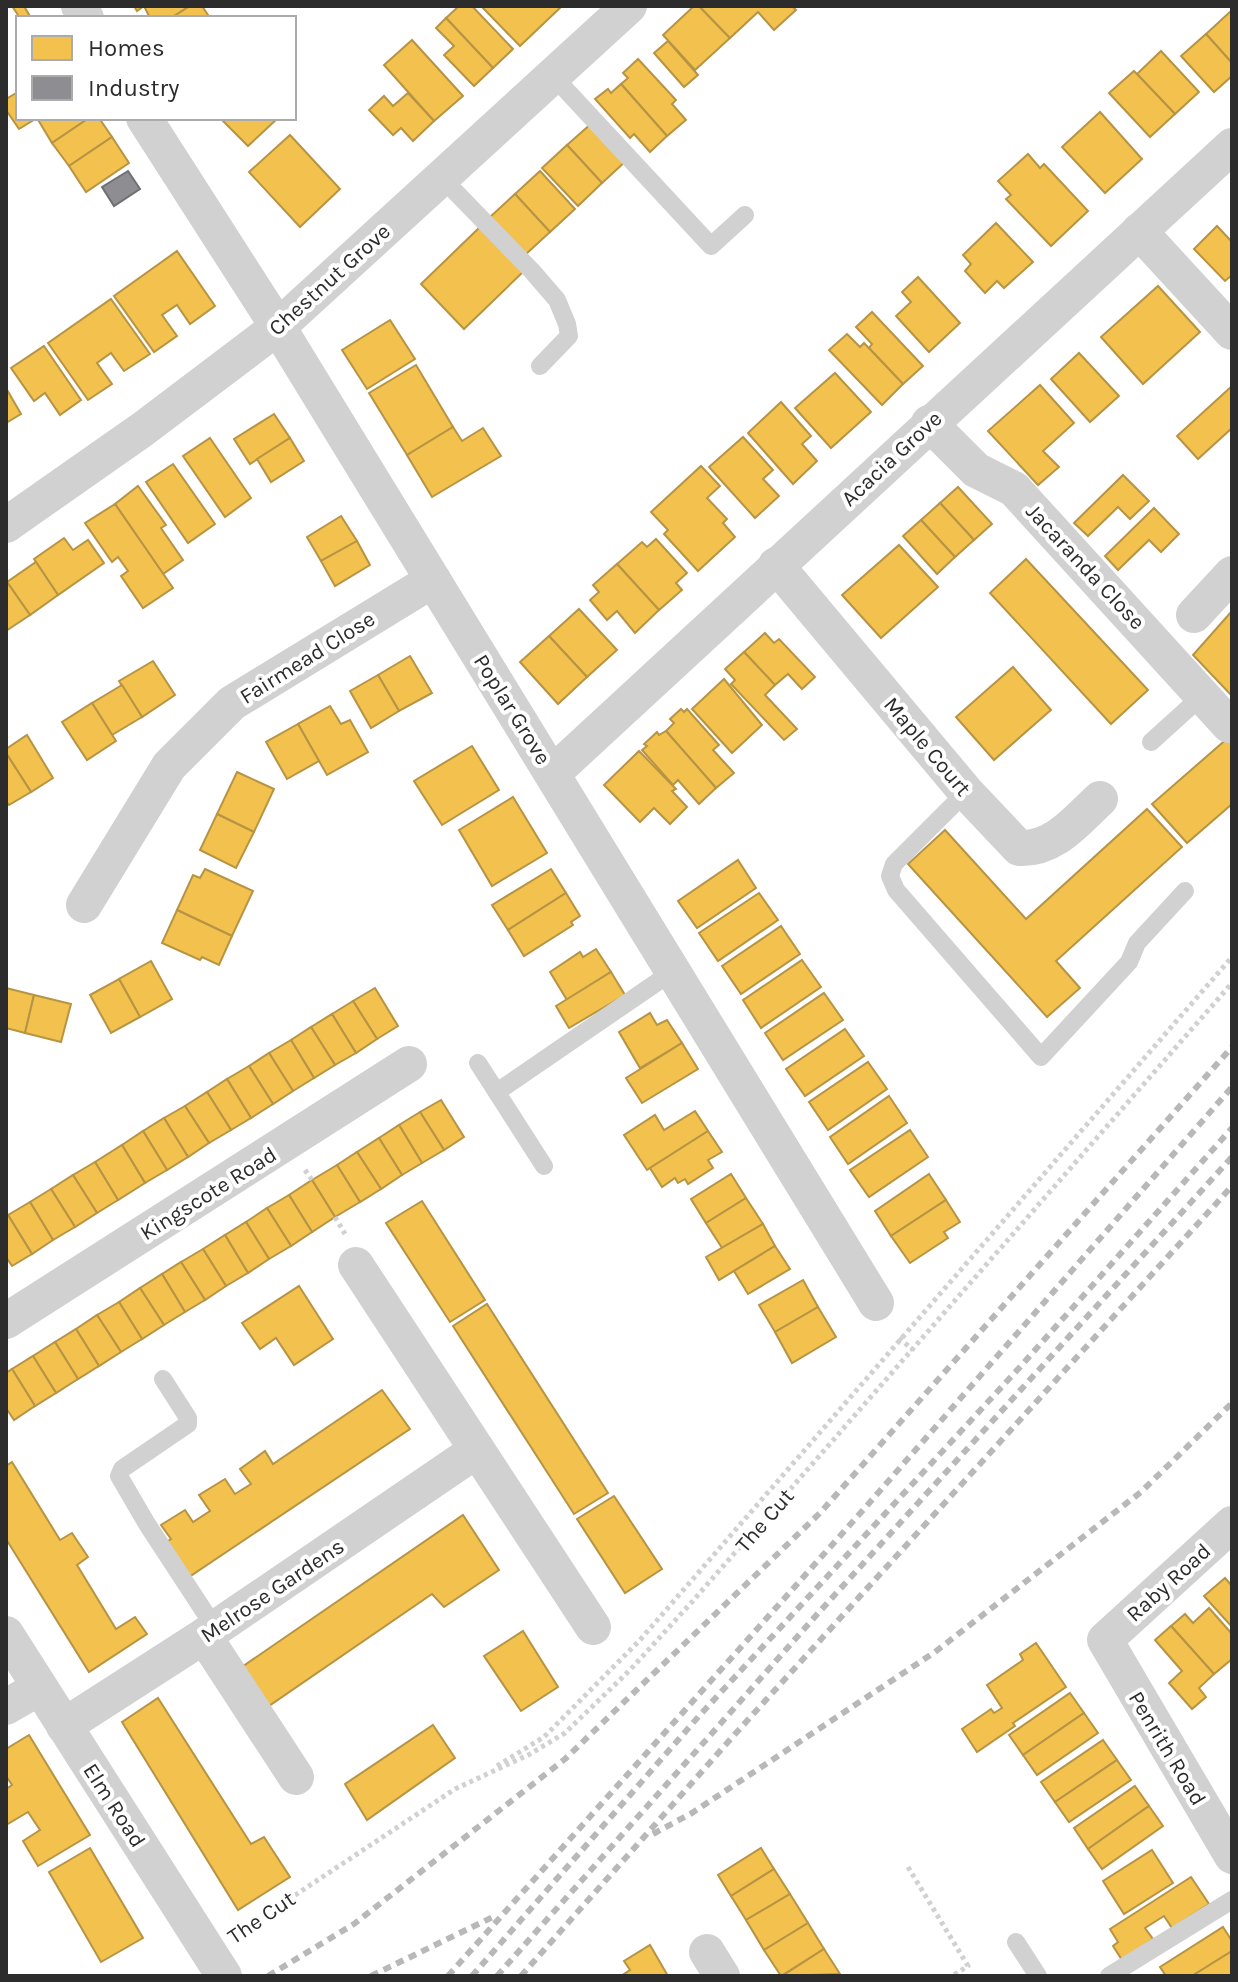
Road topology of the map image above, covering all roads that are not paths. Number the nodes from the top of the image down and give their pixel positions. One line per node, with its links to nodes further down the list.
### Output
1 (629, 6): 2 (street, Chestnut Grove)
2 (554, 77): 5 (street, Chestnut Grove); 6 (lane)
3 (145, 120): 8 (street, Poplar Grove)
4 (1232, 146): 7 (street, Acacia Grove)
5 (441, 177): 8 (street, Chestnut Grove); 10 (lane)
6 (745, 215)
7 (1139, 231): 9 (street); 11 (street, Acacia Grove)
8 (278, 327): 12 (street, Chestnut Grove); 15 (street, Poplar Grove)
9 (1232, 332)
10 (540, 366)
11 (929, 423): 13 (street, Acacia Grove); 17 (street, Jacaranda Close)
12 (6, 525)
13 (776, 565): 20 (street, Acacia Grove); 21 (street, Maple Court)
14 (1232, 574): 16 (street)
15 (433, 580): 20 (street, Poplar Grove); 24 (street, Fairmead Close)
16 (1194, 615)
17 (1204, 694): 18 (street, Jacaranda Close); 19 (lane)
18 (1230, 726)
19 (1151, 742)
20 (553, 773): 25 (street, Poplar Grove)
21 (966, 792): 22 (street, Maple Court); 23 (lane)
22 (1100, 799)
23 (1185, 891)
24 (84, 905)
25 (672, 972): 28 (lane); 31 (street, Poplar Grove)
26 (478, 1063): 28 (lane)
27 (409, 1064): 32 (street, Kingscote Road)
28 (497, 1092): 29 (lane)
29 (544, 1166)
30 (356, 1265): 34 (street)
31 (876, 1303)
32 (6, 1321)
33 (163, 1379): 37 (lane)
34 (477, 1450): 36 (street); 37 (street, Melrose Gardens)
35 (1232, 1524): 39 (street, Raby Road)
36 (593, 1627)
37 (210, 1632): 42 (street, Melrose Gardens); 43 (street)
38 (6, 1634): 40 (street, Elm Road)
39 (1105, 1640): 44 (street, Penrith Road)
40 (39, 1688): 41 (street); 42 (street, Elm Road)
41 (6, 1707)
42 (64, 1726): 47 (street, Elm Road)
43 (296, 1777)
44 (1232, 1856)
45 (1232, 1900): 49 (lane)
46 (1016, 1942): 48 (lane)
47 (216, 1964)
48 (1038, 1976)
49 (1109, 1976)

